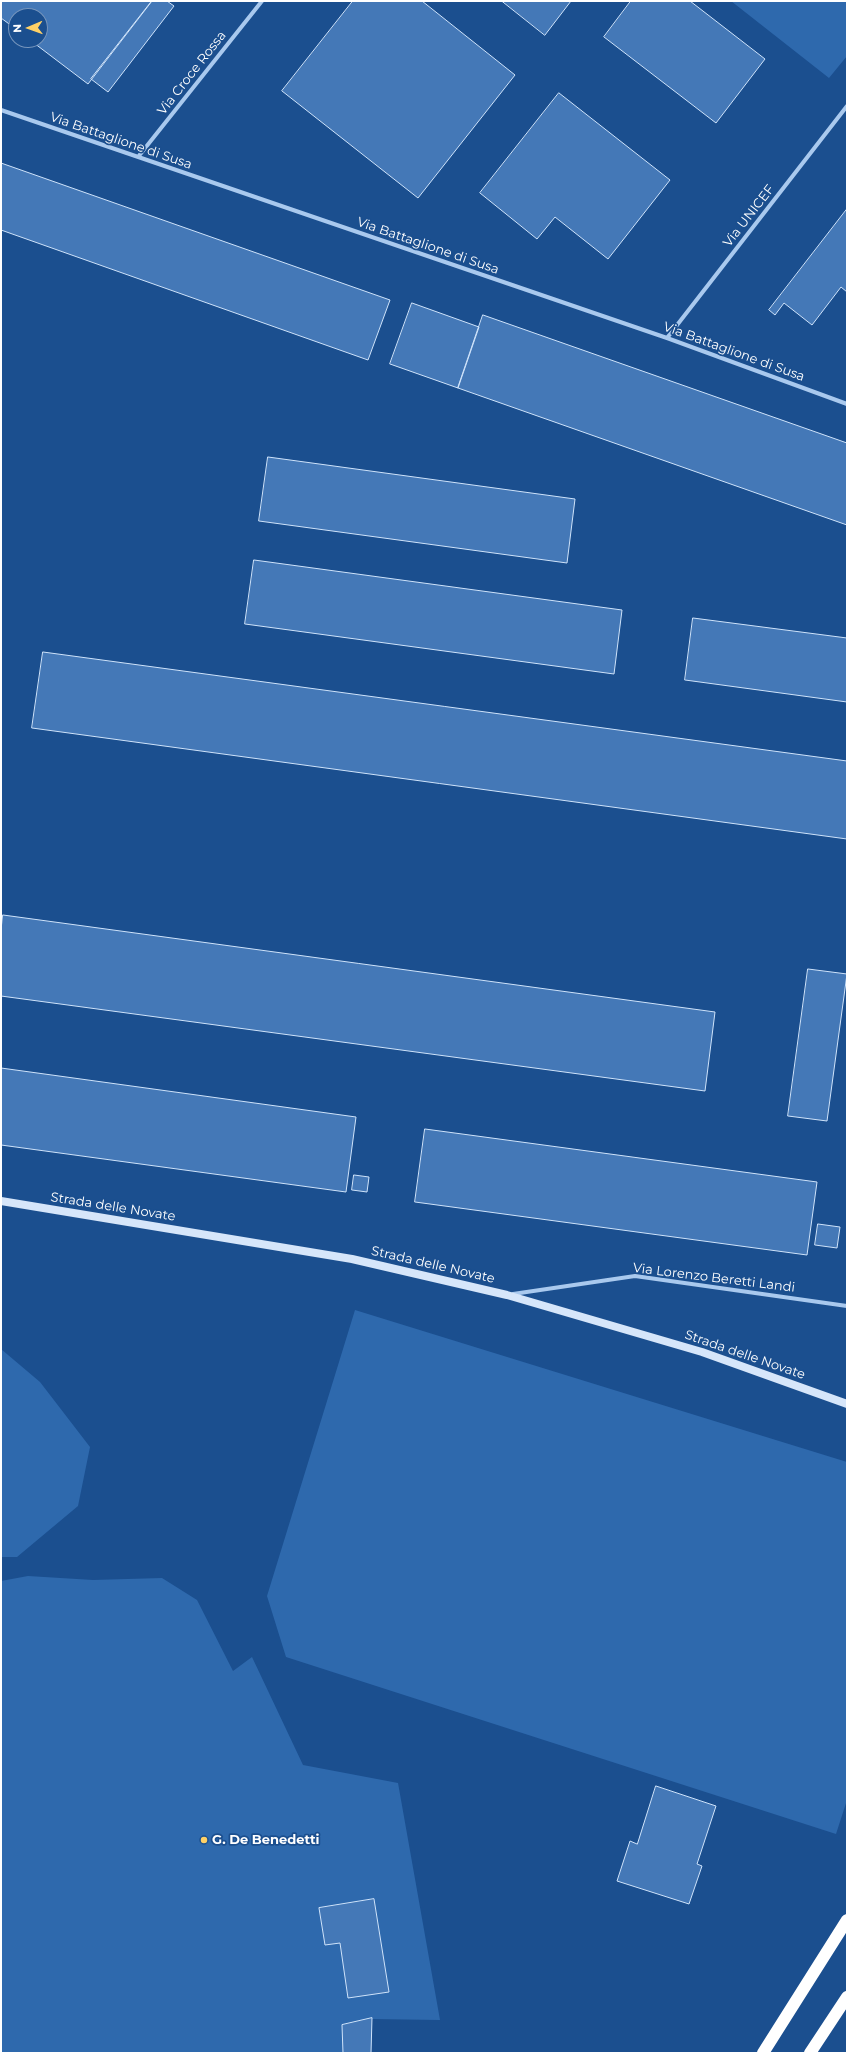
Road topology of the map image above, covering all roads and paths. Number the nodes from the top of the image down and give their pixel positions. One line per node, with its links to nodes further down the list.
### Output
1 (262, 1): 4 (street, Via Croce Rossa)
2 (847, 106): 5 (street, Via UNICEF)
3 (1, 110): 4 (street, Via Battaglione di Susa)
4 (138, 157): 5 (street, Via Battaglione di Susa)
5 (666, 338): 6 (street, Via Battaglione di Susa)
6 (847, 404)
7 (1, 1201): 8 (street, Strada delle Novate)
8 (507, 1295): 9 (street, Via Lorenzo Beretti Landi); 10 (street, Strada delle Novate)
9 (847, 1306)
10 (847, 1404)
11 (847, 1920): 13 (highway)
12 (847, 1997): 14 (highway)
13 (763, 2053)
14 (810, 2053)

